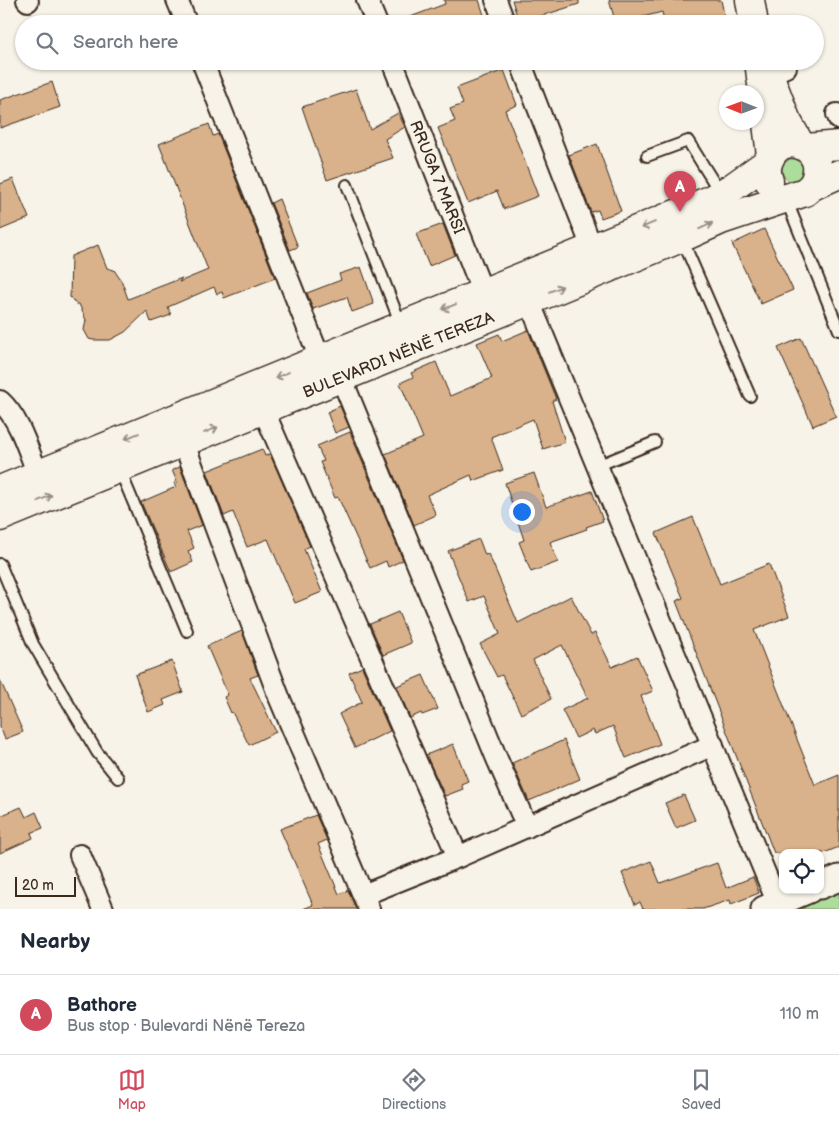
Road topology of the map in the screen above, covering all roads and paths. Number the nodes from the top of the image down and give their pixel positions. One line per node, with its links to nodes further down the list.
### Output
1 (177, 0): 5 (street)
2 (368, 0): 6 (street)
3 (496, 0): 7 (street)
4 (750, 0): 8 (main road)
5 (183, 15)
6 (374, 15)
7 (502, 15)
8 (752, 15)
9 (206, 70): 28 (street)
10 (396, 70): 24 (street, RRUGA 7 MARSI)
11 (523, 70): 23 (street)
12 (770, 70): 17 (main road)
13 (771, 70): 15 (main road)
14 (839, 145): 15 (main road, BULEVARDI NËNË TEREZA)
15 (803, 146): 17 (main road, BULEVARDI NËNË TEREZA); 20 (main road)
16 (647, 156): 21 (lane)
17 (769, 159): 20 (main road); 21 (main road, BULEVARDI NËNË TEREZA)
18 (839, 174): 20 (main road, BULEVARDI NËNË TEREZA)
19 (347, 184): 26 (lane)
20 (798, 193): 22 (main road, BULEVARDI NËNË TEREZA, one-way to 20); 27 (lane)
21 (721, 194): 23 (main road, BULEVARDI NËNË TEREZA, one-way to 23)
22 (681, 238): 25 (main road, BULEVARDI NËNË TEREZA, one-way to 22); 30 (lane)
23 (592, 248): 24 (main road, BULEVARDI NËNË TEREZA)
24 (483, 293): 26 (main road, BULEVARDI NËNË TEREZA, one-way to 26)
25 (529, 301): 29 (main road, BULEVARDI NËNË TEREZA); 35 (street)
26 (402, 326): 28 (main road, BULEVARDI NËNË TEREZA)
27 (839, 330)
28 (320, 360): 37 (main road, BULEVARDI NËNË TEREZA, one-way to 37)
29 (341, 377): 32 (main road, BULEVARDI NËNË TEREZA); 44 (street)
30 (750, 396)
31 (0, 401): 37 (street)
32 (264, 409): 33 (main road, BULEVARDI NËNË TEREZA, one-way to 32); 46 (street)
33 (183, 441): 36 (main road, BULEVARDI NËNË TEREZA); 50 (street)
34 (655, 442): 35 (lane)
35 (597, 466): 42 (street)
36 (118, 467): 39 (main road, BULEVARDI NËNË TEREZA, one-way to 36); 41 (lane)
37 (38, 475): 38 (main road, BULEVARDI NËNË TEREZA)
38 (0, 490)
39 (0, 517)
40 (0, 564): 43 (lane)
41 (186, 631)
42 (713, 745): 44 (street); 51 (street)
43 (118, 778)
44 (527, 827): 46 (street)
45 (80, 855): 52 (street)
46 (458, 857): 50 (street)
47 (839, 878): 48 (street)
48 (824, 884)
49 (801, 894): 51 (street)
50 (366, 902)
51 (774, 907)
52 (103, 909)

